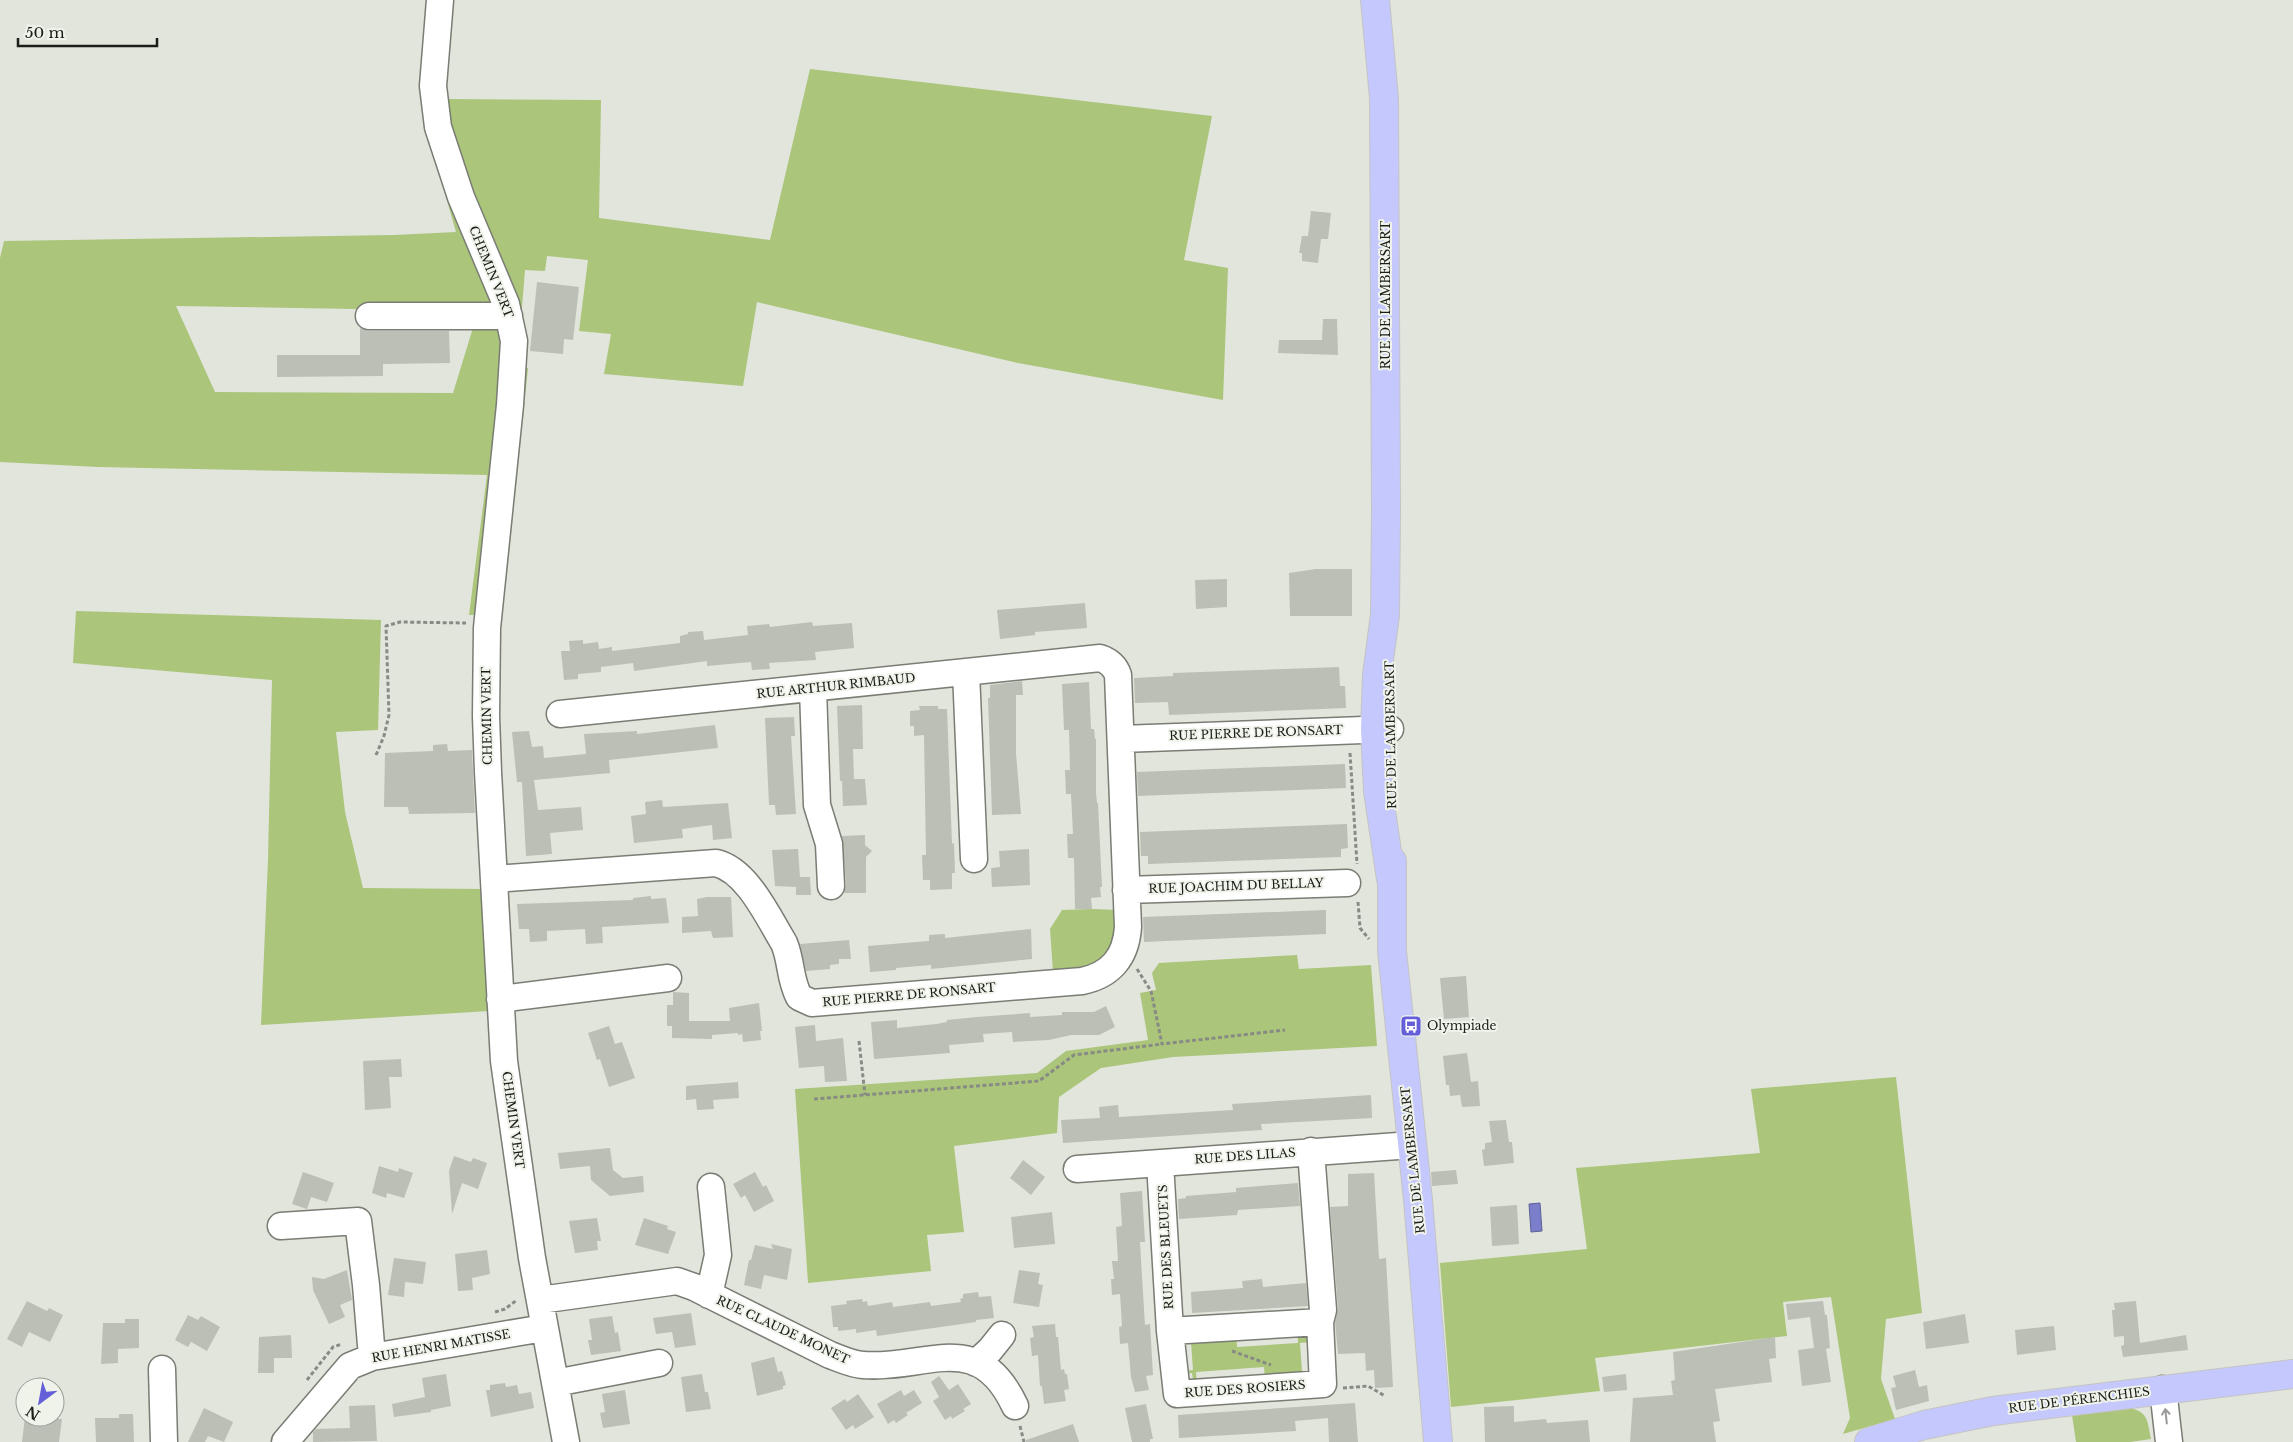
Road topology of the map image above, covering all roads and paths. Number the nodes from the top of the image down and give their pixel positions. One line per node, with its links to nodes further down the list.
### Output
1 (440, 0): 4 (street, CHEMIN VERT)
2 (1375, 0): 9 (main road, RUE DE LAMBERSART)
3 (369, 316): 4 (street)
4 (509, 316): 5 (street, CHEMIN VERT)
5 (488, 624): 11 (path); 13 (street, CHEMIN VERT)
6 (966, 672): 7 (street, RUE ARTHUR RIMBAUD); 10 (street, RUE ARTHUR RIMBAUD); 12 (street)
7 (813, 689): 8 (street, RUE ARTHUR RIMBAUD); 15 (street)
8 (560, 714)
9 (1371, 729): 10 (street, RUE PIERRE DE RONSART); 14 (path); 17 (main road, RUE DE LAMBERSART)
10 (1121, 739): 16 (street)
11 (376, 755)
12 (974, 859)
13 (494, 879): 18 (street, RUE PIERRE DE RONSART); 20 (street, CHEMIN VERT)
14 (1354, 883): 16 (street, RUE JOACHIM DU BELLAY); 17 (path)
15 (831, 886)
16 (1126, 890): 18 (street)
17 (1392, 951): 26 (main road, RUE DE LAMBERSART)
18 (1121, 956): 23 (path)
19 (668, 978): 20 (street)
20 (500, 999): 33 (street, CHEMIN VERT)
21 (1285, 1030): 23 (path)
22 (859, 1042): 24 (path)
23 (1162, 1044): 24 (path)
24 (865, 1095): 25 (path)
25 (814, 1099)
26 (1412, 1145): 27 (street, RUE DES LILAS); 49 (main road, RUE DE LAMBERSART)
27 (1311, 1151): 28 (street, RUE DES LILAS); 34 (street, RUE DES ROSIERS)
28 (1160, 1163): 29 (street, RUE DES LILAS); 36 (street, RUE DES BLEUETS)
29 (1078, 1169)
30 (711, 1187): 32 (street, RUE CLAUDE MONET)
31 (281, 1226): 38 (street)
32 (709, 1295): 33 (street, RUE CLAUDE MONET); 39 (street, RUE CLAUDE MONET)
33 (540, 1300): 35 (street, CHEMIN VERT)
34 (1320, 1322): 36 (street); 36 (street, RUE DES ROSIERS)
35 (544, 1328): 38 (street, RUE HENRI MATISSE); 43 (street, CHEMIN VERT)
36 (1170, 1331)
37 (1002, 1334): 39 (street)
38 (372, 1358): 47 (street, RUE HENRI MATISSE)
39 (976, 1363): 45 (street, RUE CLAUDE MONET)
40 (659, 1364): 43 (street)
41 (162, 1369): 46 (street)
42 (2293, 1374): 44 (main road, RUE DE PÉRENCHIES)
43 (555, 1383): 48 (street, CHEMIN VERT)
44 (2163, 1389): 50 (main road, RUE DE PÉRENCHIES); 51 (street, one-way to 44)
45 (1016, 1406)
46 (164, 1442)
47 (285, 1442)
48 (566, 1442)
49 (1438, 1442)
50 (1869, 1442)
51 (2169, 1442)

